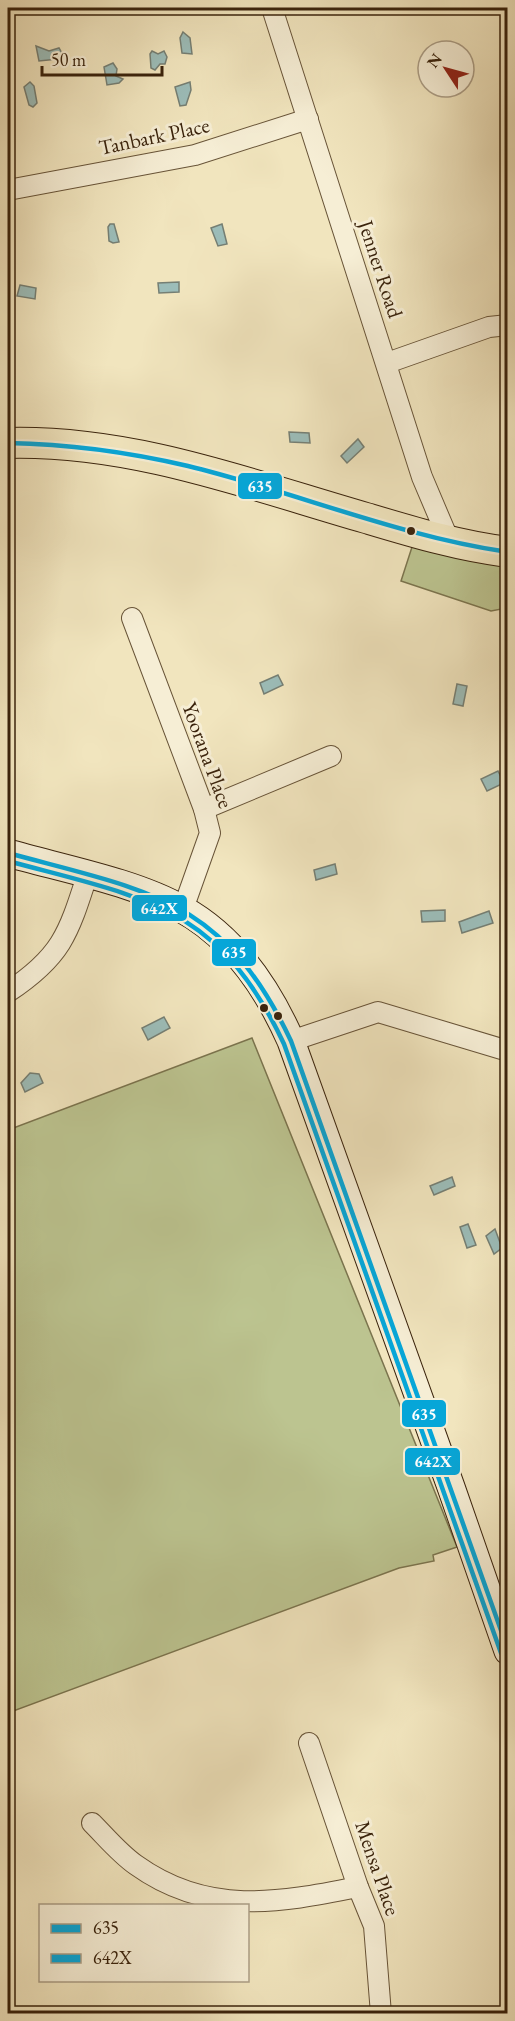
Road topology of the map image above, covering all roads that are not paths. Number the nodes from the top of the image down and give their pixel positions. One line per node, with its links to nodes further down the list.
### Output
1 (272, 8): 2 (street, Jenner Road)
2 (308, 119): 3 (street, Tanbark Place); 5 (street, Jenner Road)
3 (8, 190)
4 (507, 325): 5 (street)
5 (387, 363): 7 (street, Jenner Road)
6 (8, 443): 7 (main road)
7 (450, 543): 8 (main road)
8 (507, 552)
9 (132, 618): 11 (street, Yoorana Place)
10 (331, 756): 11 (street)
11 (204, 809): 14 (street, Yoorana Place)
12 (8, 853): 13 (street)
13 (87, 876): 14 (street); 15 (street)
14 (183, 909): 16 (street)
15 (8, 992)
16 (291, 1041): 17 (street); 18 (street)
17 (507, 1052)
18 (507, 1651)
19 (309, 1743): 21 (street, Mensa Place)
20 (93, 1823): 21 (street)
21 (358, 1887): 22 (street, Mensa Place)
22 (381, 2013)

